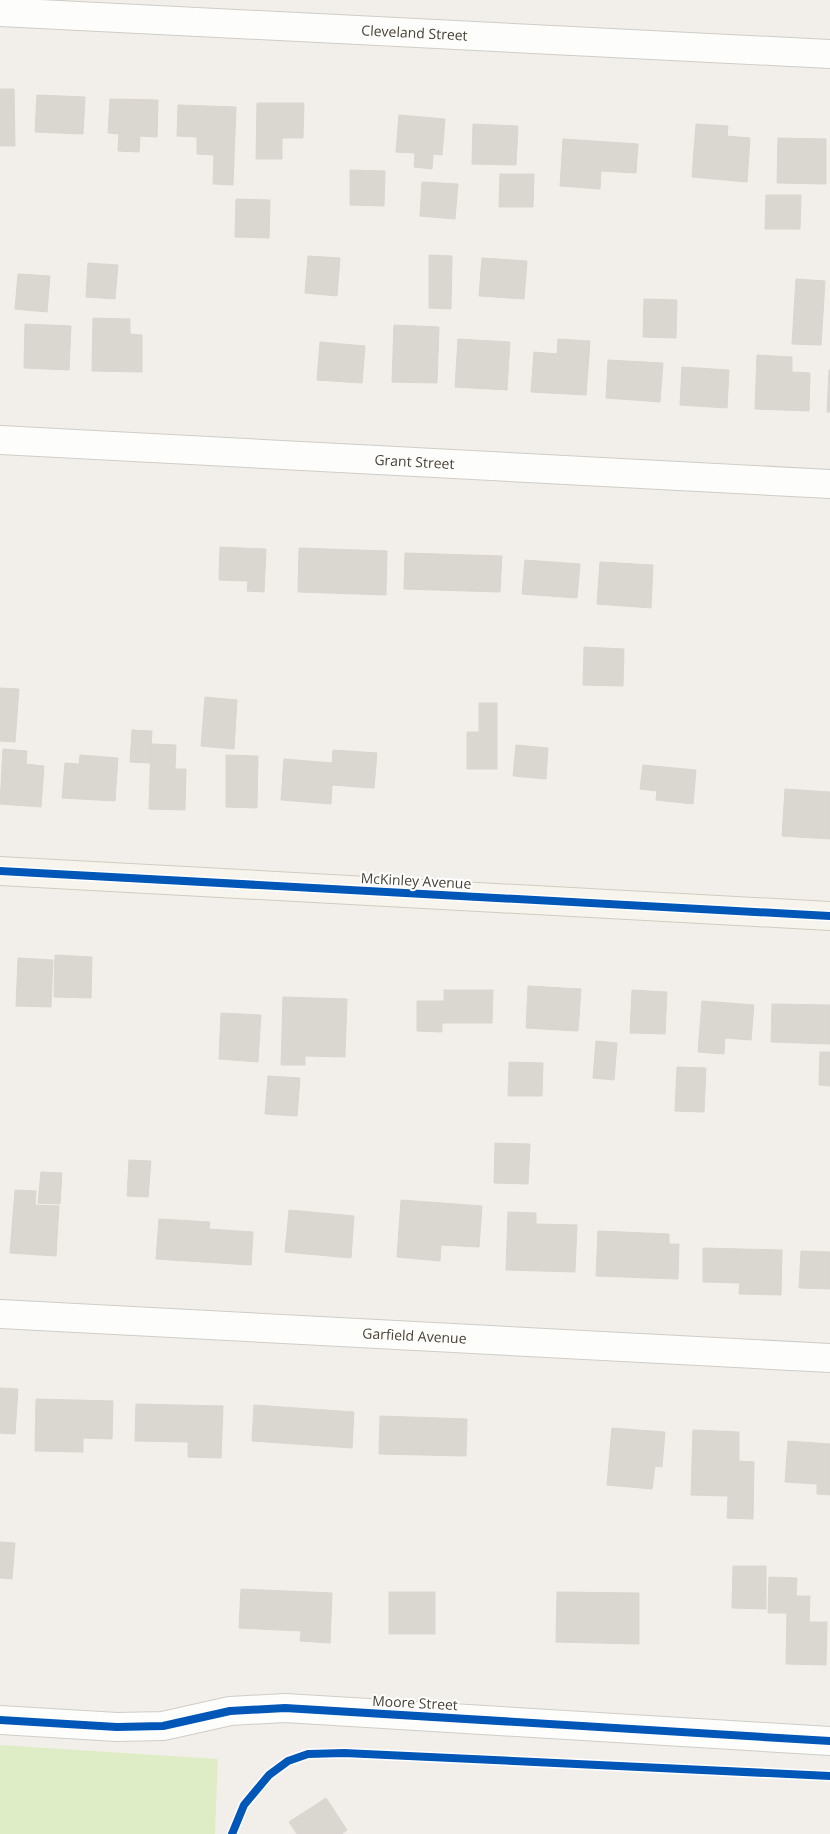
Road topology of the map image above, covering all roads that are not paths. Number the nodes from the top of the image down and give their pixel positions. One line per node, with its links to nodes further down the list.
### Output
1 (0, 12): 2 (street, Cleveland Street)
2 (830, 54)
3 (0, 440): 4 (street, Grant Street)
4 (830, 484)
5 (0, 871): 6 (street, McKinley Avenue)
6 (830, 916)
7 (0, 1314): 8 (street, Garfield Avenue)
8 (830, 1358)
9 (0, 1720): 10 (street, Moore Street)
10 (830, 1741)

